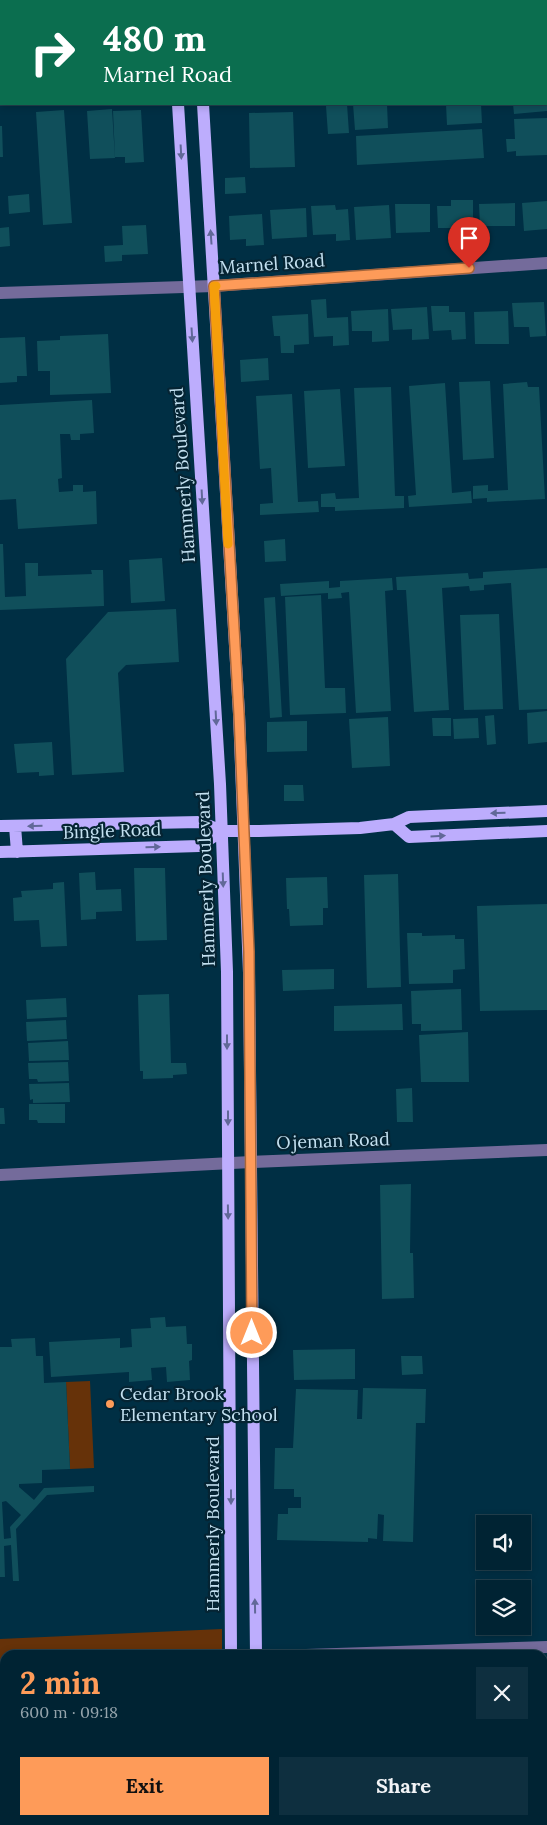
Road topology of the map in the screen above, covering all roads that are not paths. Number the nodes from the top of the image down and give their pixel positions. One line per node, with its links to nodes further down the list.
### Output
1 (178, 105): 4 (main road, Hammerly Boulevard, one-way to 4)
2 (203, 105): 5 (main road, one-way to 2)
3 (547, 263): 5 (street, Marnel Road)
4 (189, 286): 5 (street, Marnel Road); 6 (street, Marnel Road); 8 (main road, Hammerly Boulevard, one-way to 8)
5 (214, 286): 7 (main road)
6 (0, 293)
7 (227, 533): 8 (main road); 15 (main road)
8 (204, 535): 14 (main road, Hammerly Boulevard, one-way to 14)
9 (547, 811): 10 (main road, Bingle Road, one-way to 10)
10 (472, 814): 11 (main road, Bingle Road); 17 (main road)
11 (394, 824): 15 (main road, Bingle Road); 17 (main road, one-way to 17)
12 (0, 826): 13 (main road, Bingle Road)
13 (15, 826): 14 (main road, Bingle Road, one-way to 13); 19 (main road)
14 (222, 831): 15 (main road, Bingle Road); 19 (main road, Bingle Road, one-way to 14); 22 (main road, Hammerly Boulevard, one-way to 22)
15 (244, 831): 21 (main road)
16 (547, 831): 17 (main road)
17 (473, 834)
18 (0, 852): 19 (main road, Bingle Road)
19 (17, 852)
20 (547, 1150): 21 (street, Ojeman Road)
21 (251, 1162): 22 (street, Ojeman Road); 24 (main road)
22 (228, 1163): 23 (street, Ojeman Road); 25 (main road, Hammerly Boulevard, one-way to 25)
23 (0, 1175)
24 (253, 1460): 25 (main road); 28 (main road, one-way to 24)
25 (231, 1461): 27 (main road, Hammerly Boulevard, one-way to 27)
26 (547, 1647): 29 (street)
27 (231, 1650)
28 (256, 1650)
29 (457, 1650)

